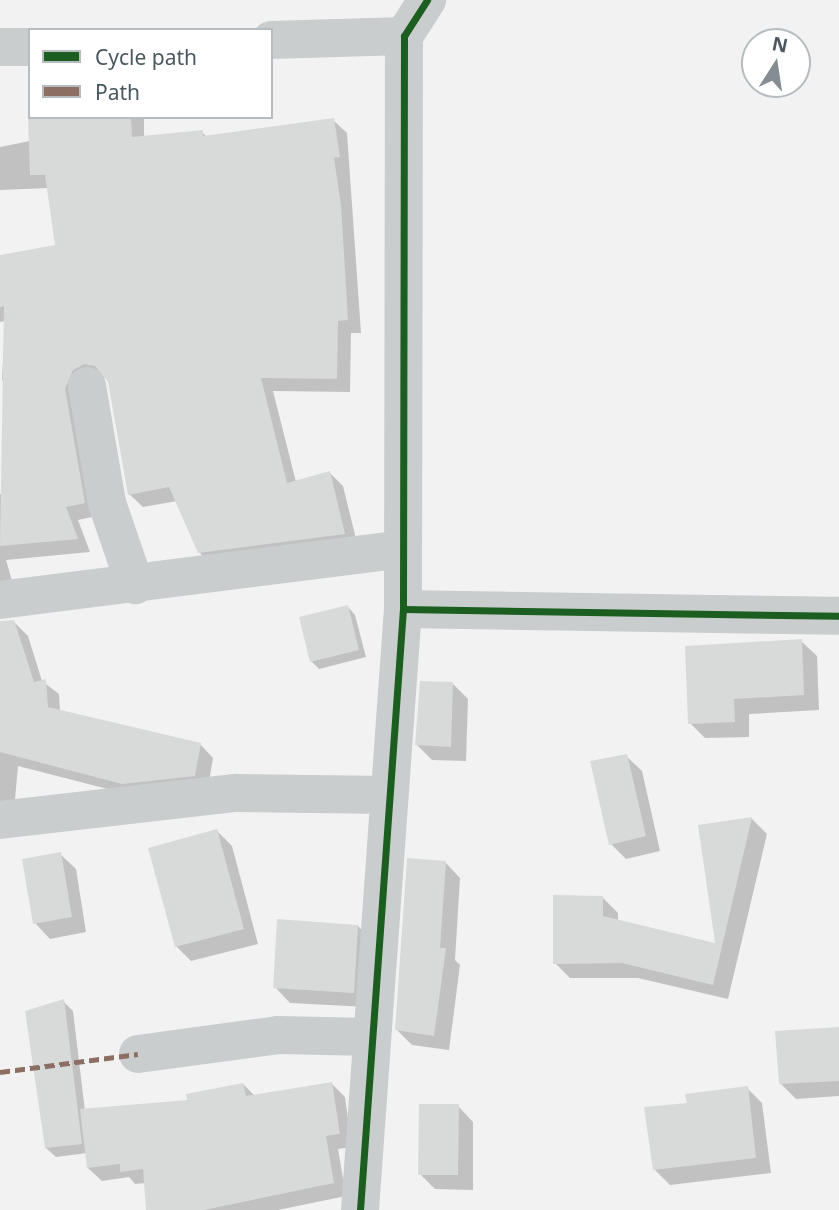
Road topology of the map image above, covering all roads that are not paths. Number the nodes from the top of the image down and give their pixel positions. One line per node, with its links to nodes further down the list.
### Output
1 (427, 0): 2 (street)
2 (404, 36): 3 (street); 7 (street)
3 (273, 40)
4 (0, 47): 5 (street)
5 (28, 47)
6 (87, 386): 8 (street)
7 (402, 549): 8 (street); 10 (street)
8 (135, 585): 9 (street)
9 (0, 600)
10 (402, 609): 11 (street); 12 (street)
11 (839, 616)
12 (389, 795): 13 (street); 14 (street)
13 (0, 820)
14 (372, 1037): 15 (street); 16 (street)
15 (138, 1054)
16 (360, 1210)

